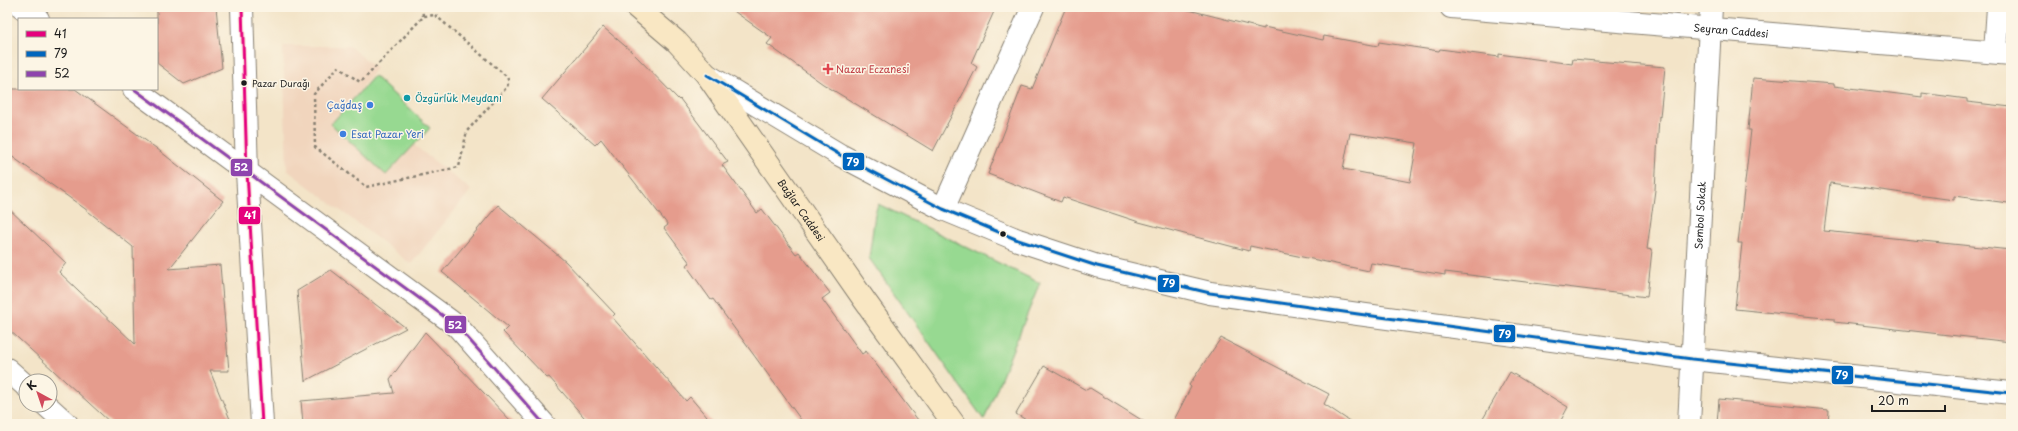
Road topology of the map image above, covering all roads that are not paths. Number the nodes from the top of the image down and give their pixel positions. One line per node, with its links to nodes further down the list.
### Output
1 (22, 7): 9 (street)
2 (242, 7): 14 (street)
3 (636, 7): 12 (main road, Bağlar Caddesi)
4 (1033, 7): 15 (street)
5 (1451, 7): 6 (street, Seyran Caddesi)
6 (1454, 7): 10 (street, Seyran Caddesi)
7 (1711, 7): 10 (street, Sembol Sokak)
8 (1998, 7): 11 (street)
9 (37, 18)
10 (1709, 30): 11 (street, Seyran Caddesi); 16 (street, Sembol Sokak)
11 (2003, 53)
12 (707, 75): 15 (street); 24 (main road, Bağlar Caddesi)
13 (135, 90): 14 (street)
14 (247, 172): 22 (street); 23 (street)
15 (943, 209): 16 (street)
16 (1692, 359): 19 (street); 25 (street, Sembol Sokak)
17 (7, 369): 18 (street)
18 (18, 379)
19 (2011, 393)
20 (55, 413): 21 (street)
21 (67, 424)
22 (262, 424)
23 (544, 424)
24 (954, 424)
25 (1689, 424)

